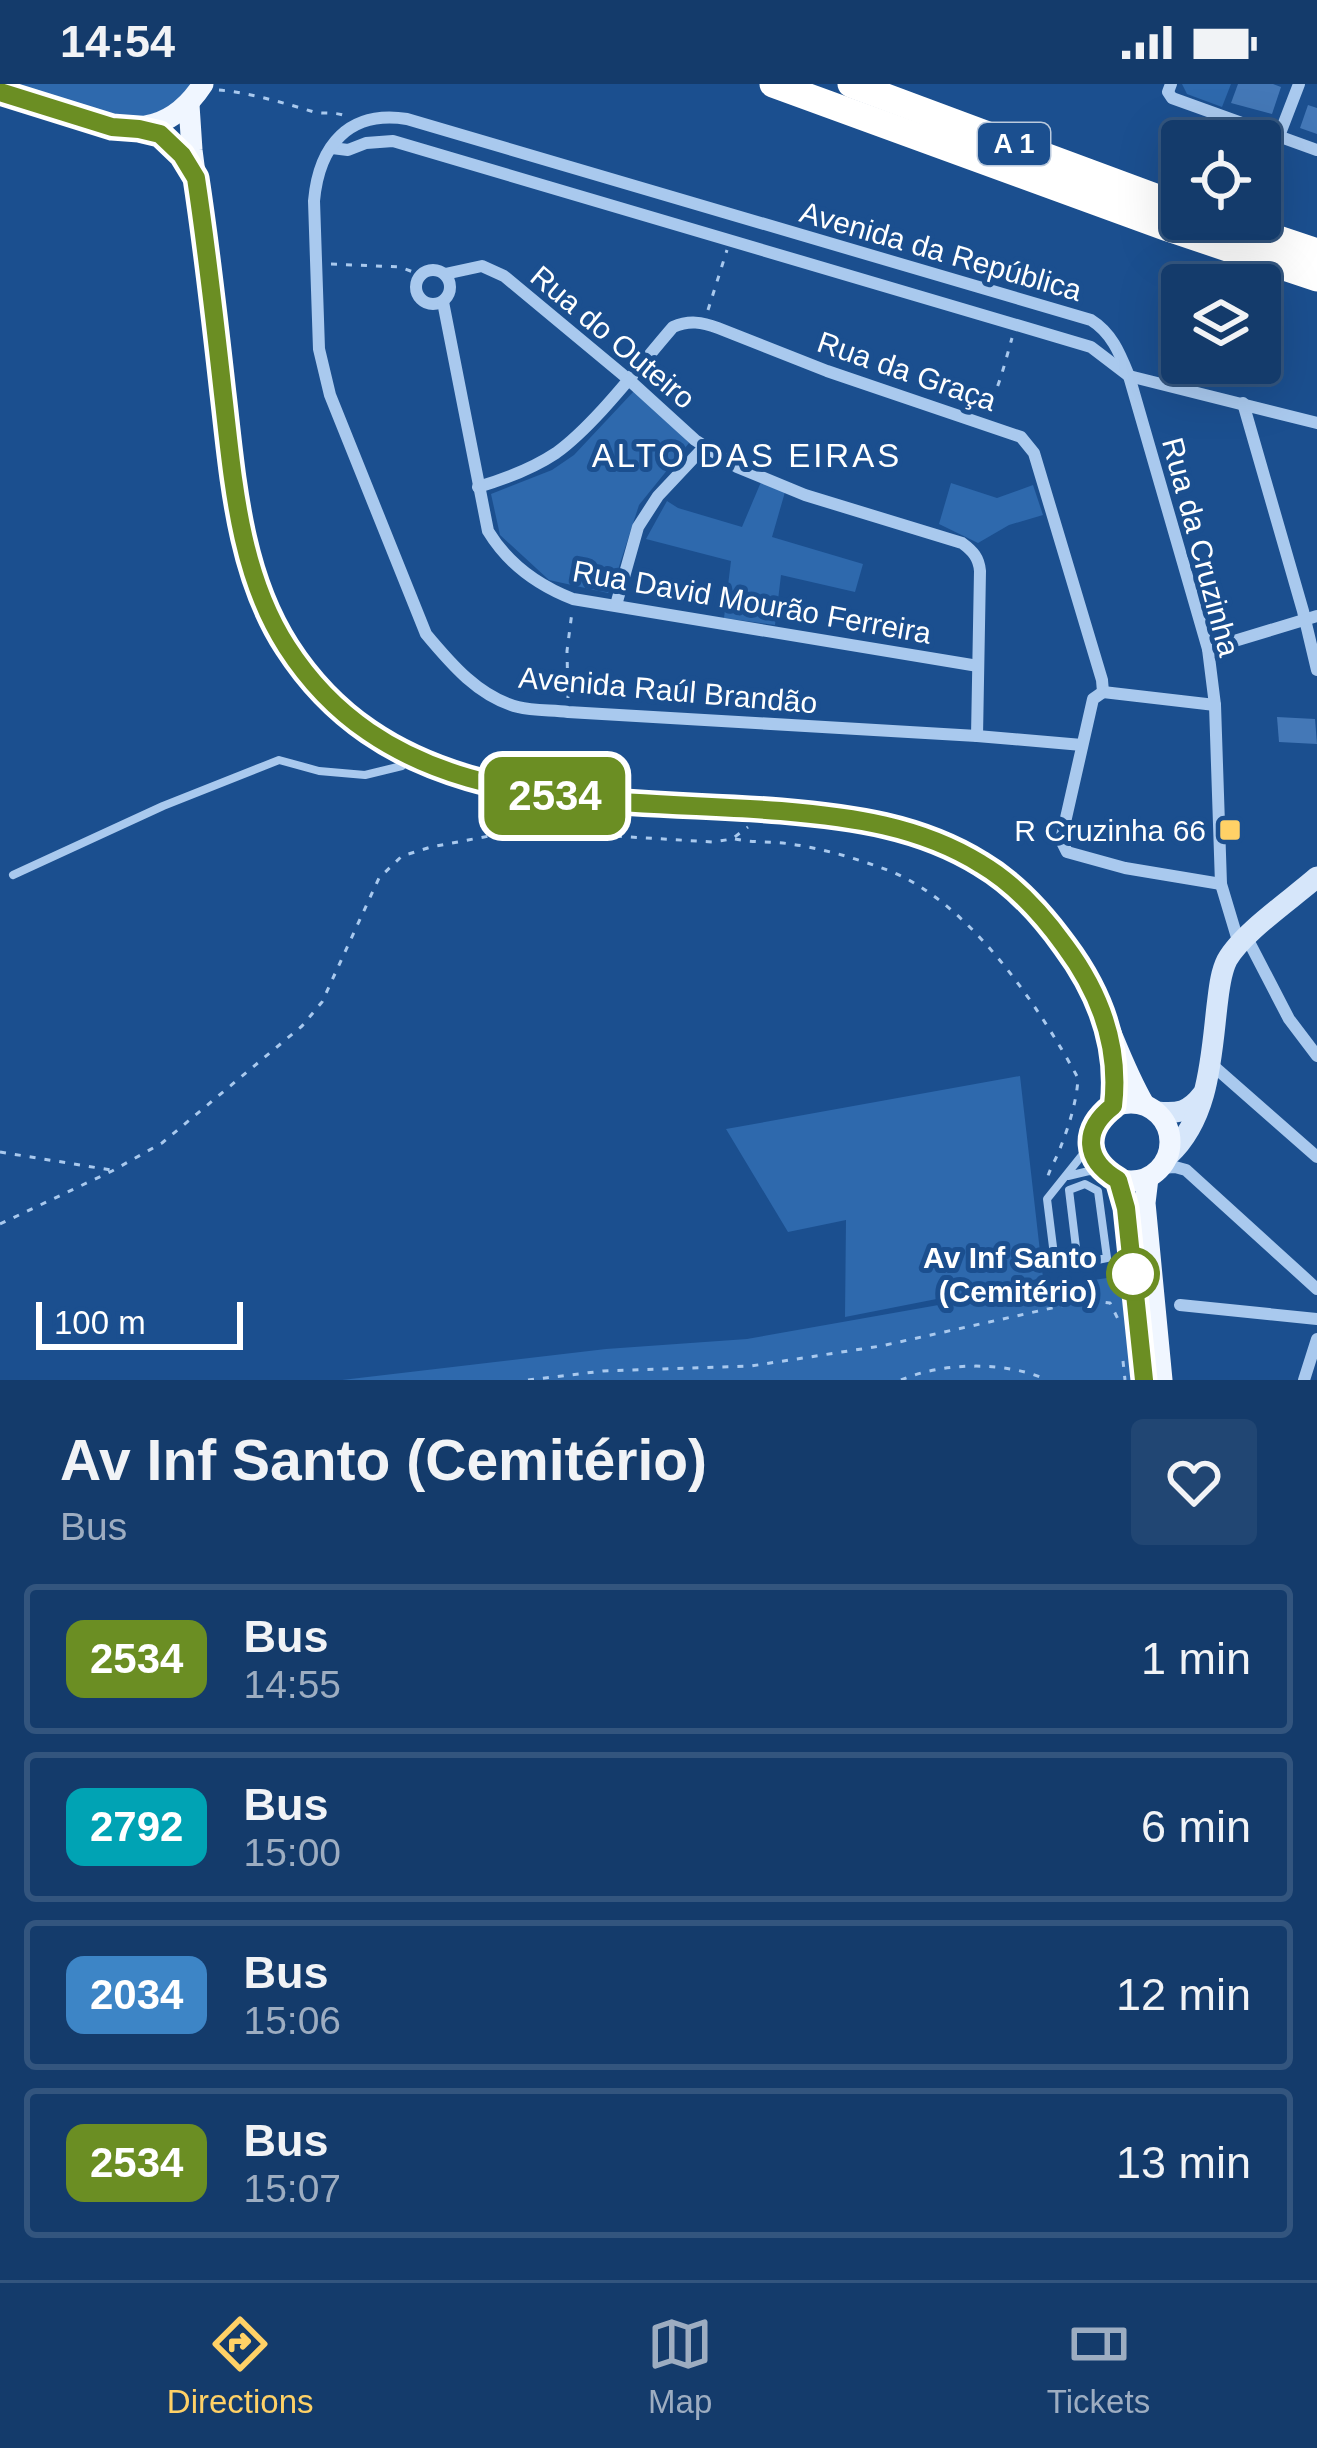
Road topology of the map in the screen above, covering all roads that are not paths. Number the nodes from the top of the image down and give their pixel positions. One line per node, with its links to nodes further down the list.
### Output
1 (203, 84): 7 (main road)
2 (773, 84): 21 (highway, A 1)
3 (851, 84): 15 (highway, A 1)
4 (1171, 84): 8 (street)
5 (1298, 84): 10 (street)
6 (0, 92): 9 (main road)
7 (189, 105): 9 (main road); 14 (main road)
8 (1234, 120)
9 (139, 129): 14 (main road)
10 (1281, 131)
11 (1281, 137): 13 (street)
12 (332, 148): 16 (street, Avenida da República); 18 (street, Avenida da República); 36 (street, Avenida Raúl Brandão)
13 (1317, 150)
14 (196, 178): 38 (main road)
15 (1161, 199)
16 (770, 226): 18 (street); 23 (street, Avenida da República)
17 (1281, 240): 19 (highway)
18 (763, 250): 23 (street, Avenida da República)
19 (1317, 252)
20 (445, 274): 22 (street); 22 (street); 24 (street, Rua do Outeiro)
21 (1317, 278)
22 (443, 302): 28 (street, Rua David Mourão Ferreira)
23 (1129, 376): 25 (street); 31 (street, Rua da Cruzinha)
24 (628, 379): 27 (street, Rua do Outeiro); 28 (street); 34 (street, Rua da Graça)
25 (1243, 403): 26 (street); 30 (street)
26 (1317, 423)
27 (705, 446): 29 (street); 32 (street, Rua do Outeiro)
28 (478, 488): 29 (street, Rua David Mourão Ferreira)
29 (616, 604): 32 (street, Rua David Mourão Ferreira)
30 (1311, 618): 31 (street); 33 (street)
31 (1208, 649): 35 (street, Rua da Cruzinha)
32 (978, 667): 36 (street, Rua do Outeiro)
33 (1317, 670)
34 (1103, 692): 35 (street); 37 (street)
35 (1215, 705): 41 (street, Rua da Cruzinha)
36 (977, 736): 37 (street, Avenida Raúl Brandão)
37 (1082, 745): 41 (street)
38 (409, 755): 39 (lane); 43 (main road)
39 (13, 875)
40 (1317, 877): 42 (street)
41 (1221, 884): 42 (street, Rua da Cruzinha)
42 (1243, 941): 44 (street, Rua da Cruzinha); 45 (street)
43 (1109, 1030): 47 (main road); 48 (main road)
44 (1317, 1056)
45 (1210, 1063): 46 (street); 50 (street)
46 (1203, 1095): 48 (street); 51 (street)
47 (1113, 1106): 48 (main road); 49 (main road)
48 (1150, 1108): 51 (main road)
49 (1091, 1144): 52 (main road); 53 (lane)
50 (1317, 1157)
51 (1159, 1167): 52 (main road); 55 (street); 60 (main road)
52 (1111, 1176): 53 (lane); 59 (main road)
53 (1061, 1179): 54 (lane)
54 (1078, 1264): 54 (lane)
55 (1317, 1288)
56 (1180, 1305): 57 (street)
57 (1317, 1319)
58 (1317, 1339): 61 (street)
59 (1144, 1380)
60 (1162, 1380)
61 (1304, 1380)

